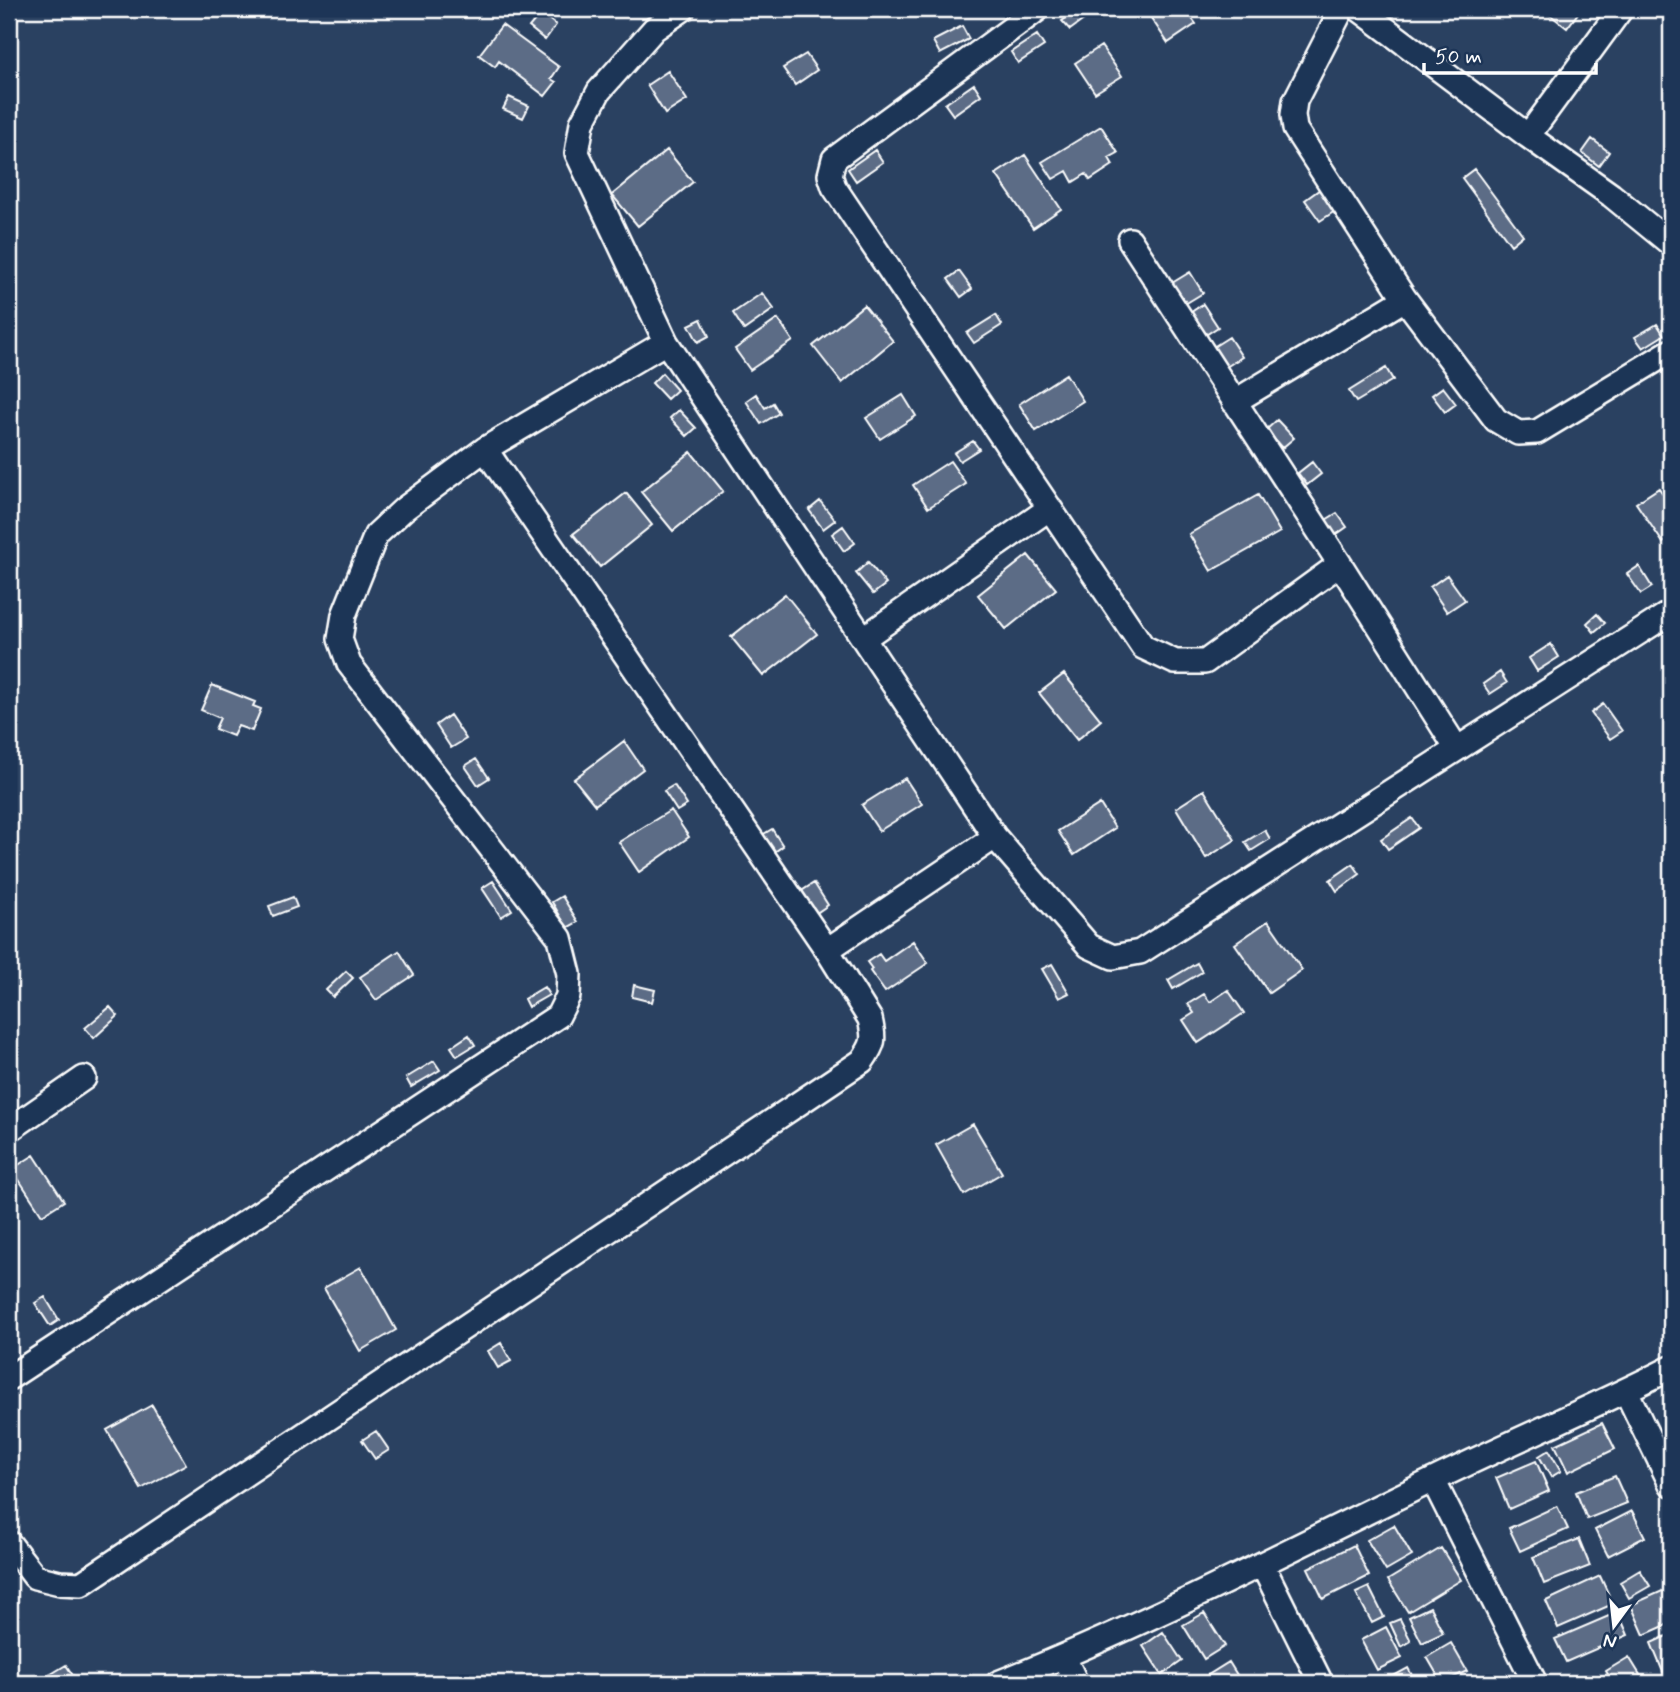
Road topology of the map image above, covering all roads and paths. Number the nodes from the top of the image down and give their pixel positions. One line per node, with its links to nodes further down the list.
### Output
1 (683, 9): 10 (street)
2 (1038, 9): 14 (street)
3 (1342, 9): 9 (street)
4 (1359, 9): 6 (street)
5 (1621, 9): 6 (street)
6 (1528, 136): 8 (street)
7 (1129, 240): 12 (street)
8 (1671, 244)
9 (1405, 299): 11 (street); 12 (street)
10 (666, 342): 13 (street); 17 (street)
11 (1671, 351)
12 (1234, 402): 15 (street)
13 (485, 449): 20 (street); 24 (street)
14 (1049, 508): 15 (street); 17 (street)
15 (1340, 564): 18 (street)
16 (1671, 612): 18 (street)
17 (864, 638): 19 (street)
18 (1457, 749): 19 (street)
19 (995, 837): 20 (street)
20 (827, 950): 28 (street)
21 (84, 1078): 22 (street)
22 (9, 1130)
23 (1671, 1368): 25 (street)
24 (9, 1378)
25 (1626, 1391): 26 (street); 27 (street)
26 (1433, 1480): 29 (street); 34 (street)
27 (1671, 1484)
28 (9, 1543)
29 (1262, 1564): 30 (street); 33 (street)
30 (1064, 1657): 31 (street); 32 (street)
31 (998, 1683)
32 (1076, 1683)
33 (1321, 1683)
34 (1535, 1683)

